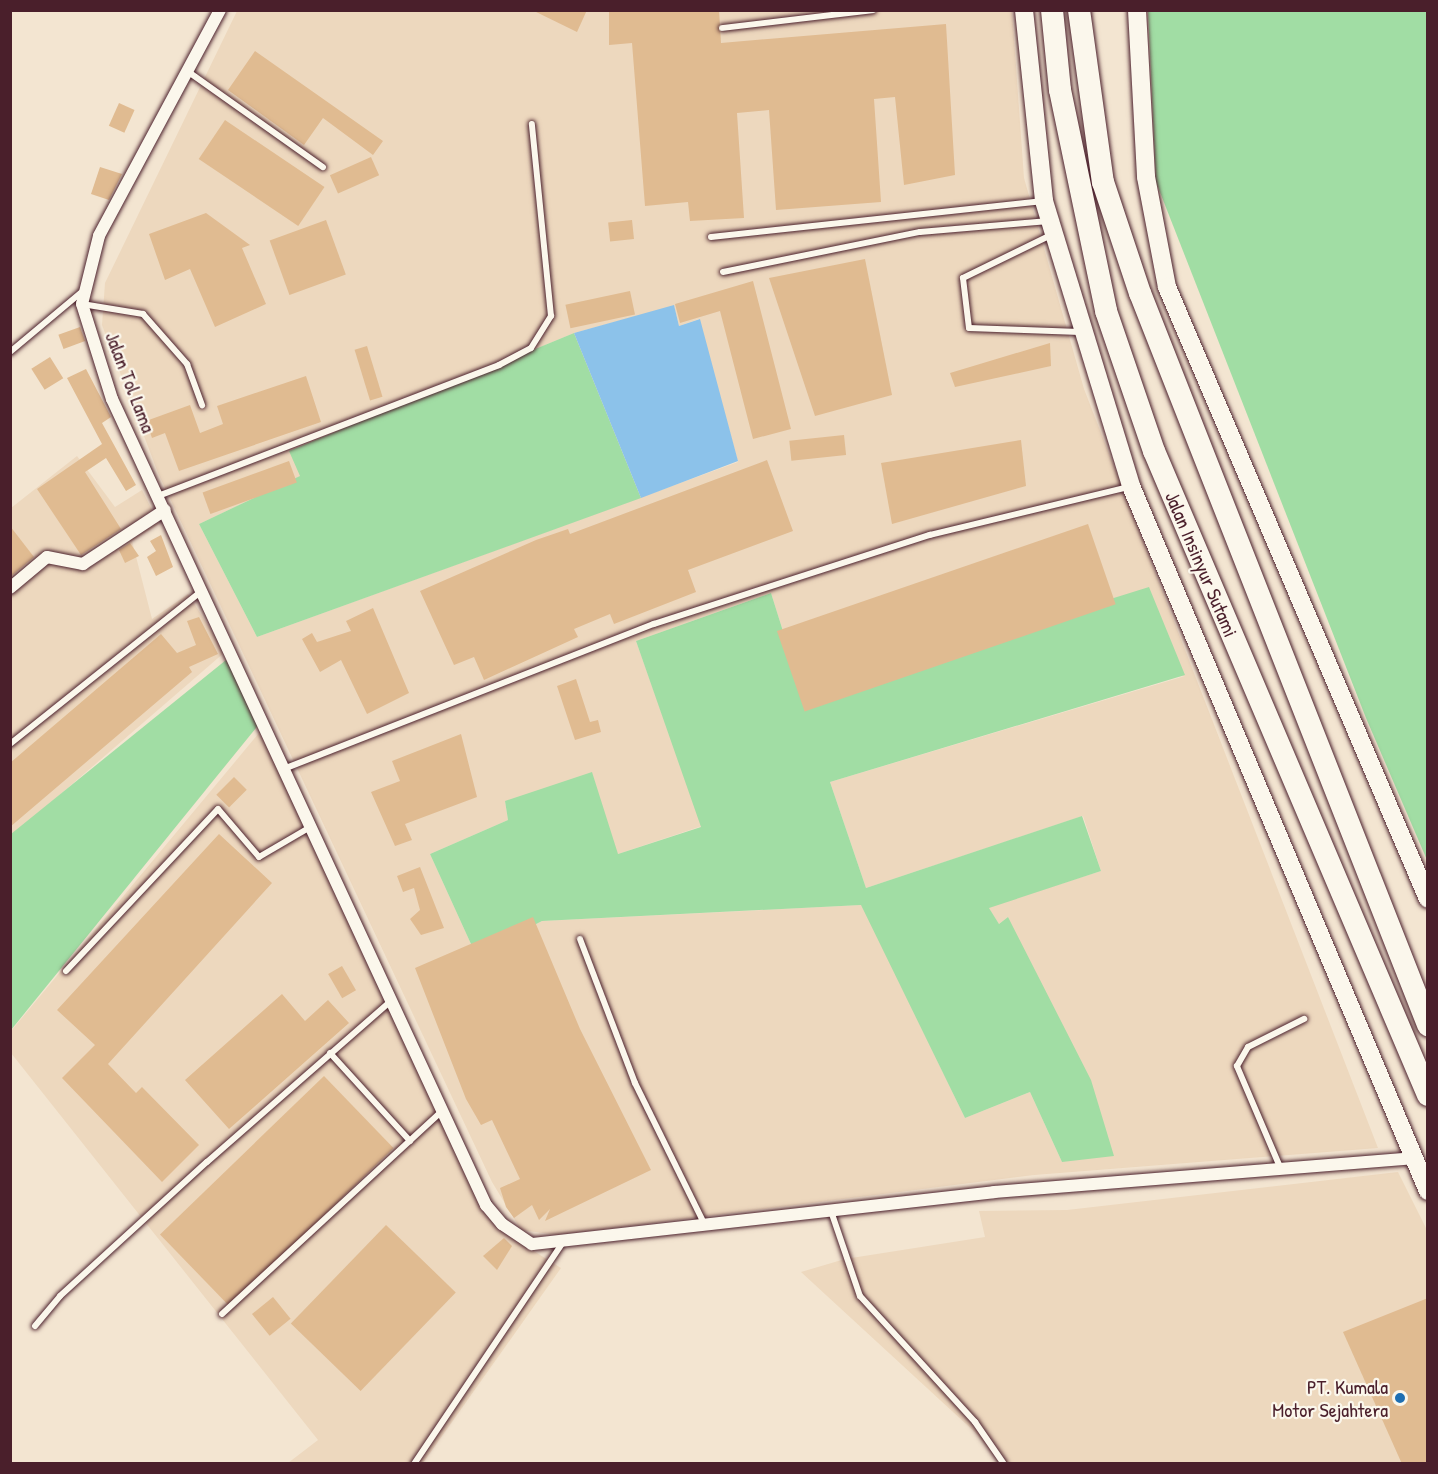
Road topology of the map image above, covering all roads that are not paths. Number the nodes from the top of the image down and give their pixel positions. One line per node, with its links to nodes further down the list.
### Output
1 (220, 10): 8 (street, Jalan Tol Lama)
2 (873, 10): 7 (lane)
3 (1024, 10): 11 (street)
4 (1052, 10): 35 (highway, Jalan Insinyur Sutami)
5 (1079, 10): 33 (highway, Jalan Insinyur Sutami)
6 (1137, 10): 28 (street)
7 (722, 28)
8 (190, 73): 10 (lane); 15 (street, Jalan Tol Lama)
9 (532, 124): 21 (lane)
10 (323, 167)
11 (1044, 201): 12 (street); 13 (lane)
12 (1051, 227): 14 (lane); 17 (street); 17 (lane)
13 (711, 237)
14 (723, 272)
15 (83, 291): 16 (street, Jalan Tol Lama); 18 (lane)
16 (82, 304): 19 (lane); 21 (street, Jalan Tol Lama)
17 (1081, 332): 20 (street)
18 (10, 352)
19 (202, 405)
20 (1131, 486): 26 (lane); 38 (street)
21 (158, 496): 22 (street, Jalan Tol Lama)
22 (165, 510): 23 (street); 24 (street, Jalan Tol Lama)
23 (10, 588)
24 (203, 590): 25 (lane); 26 (street, Jalan Tol Lama)
25 (10, 744)
26 (286, 768): 27 (street, Jalan Tol Lama)
27 (312, 826): 30 (lane); 31 (street, Jalan Tol Lama)
28 (1428, 899)
29 (580, 939): 42 (lane)
30 (66, 971)
31 (392, 1001): 34 (lane); 36 (street, Jalan Tol Lama)
32 (1304, 1018): 39 (lane)
33 (1428, 1025)
34 (330, 1053): 37 (lane); 45 (lane)
35 (1428, 1095)
36 (443, 1110): 37 (lane); 43 (street, Jalan Tol Lama)
37 (410, 1141): 44 (lane)
38 (1413, 1158): 39 (street, Jalan Tol Lama); 40 (street)
39 (1280, 1167): 41 (street, Jalan Tol Lama)
40 (1428, 1191)
41 (831, 1211): 42 (street, Jalan Tol Lama); 47 (lane)
42 (706, 1226): 43 (street, Jalan Tol Lama)
43 (563, 1242): 46 (lane)
44 (222, 1314)
45 (35, 1326)
46 (414, 1464)
47 (1004, 1464)

